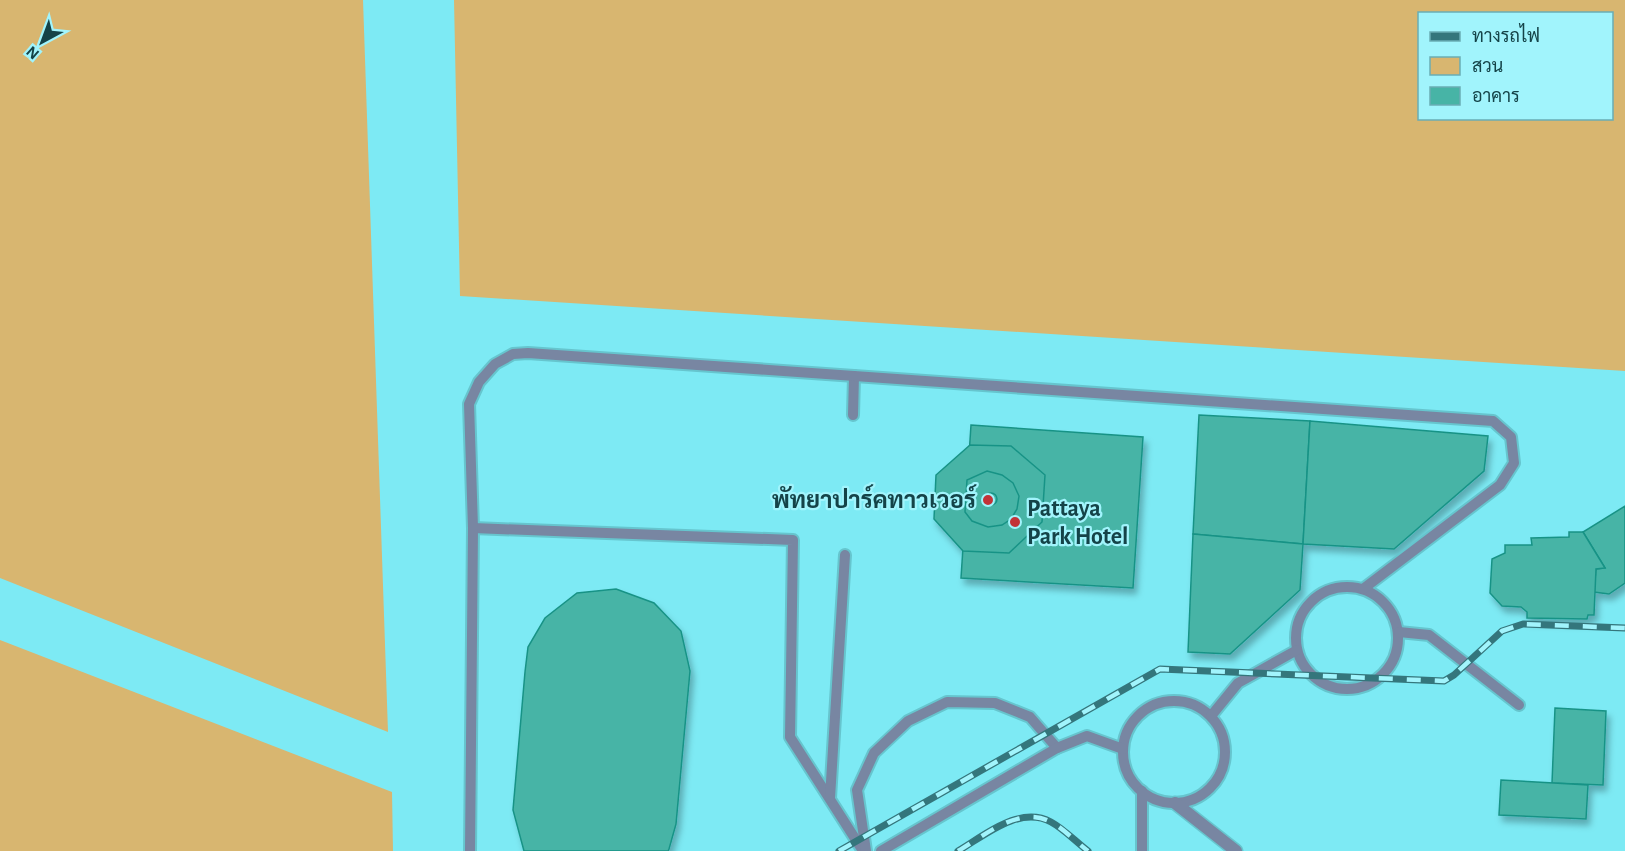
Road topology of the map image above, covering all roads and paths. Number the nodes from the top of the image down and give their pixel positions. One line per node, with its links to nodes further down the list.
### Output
1 (854, 375): 2 (lane); 3 (lane); 5 (lane)
2 (853, 415)
3 (472, 528): 13 (lane); 15 (lane)
4 (845, 555): 13 (lane)
5 (1364, 589): 6 (lane); 7 (lane)
6 (1399, 632): 7 (lane); 8 (lane)
7 (1297, 650): 9 (lane)
8 (1519, 705)
9 (1211, 716): 11 (lane); 14 (lane)
10 (1057, 748): 11 (lane); 16 (lane); 17 (lane)
11 (1123, 749): 12 (lane)
12 (1142, 792): 14 (lane); 18 (lane)
13 (830, 798): 16 (lane)
14 (1175, 803): 19 (street)
15 (470, 851)
16 (864, 851)
17 (881, 851)
18 (1142, 851)
19 (1236, 851)

